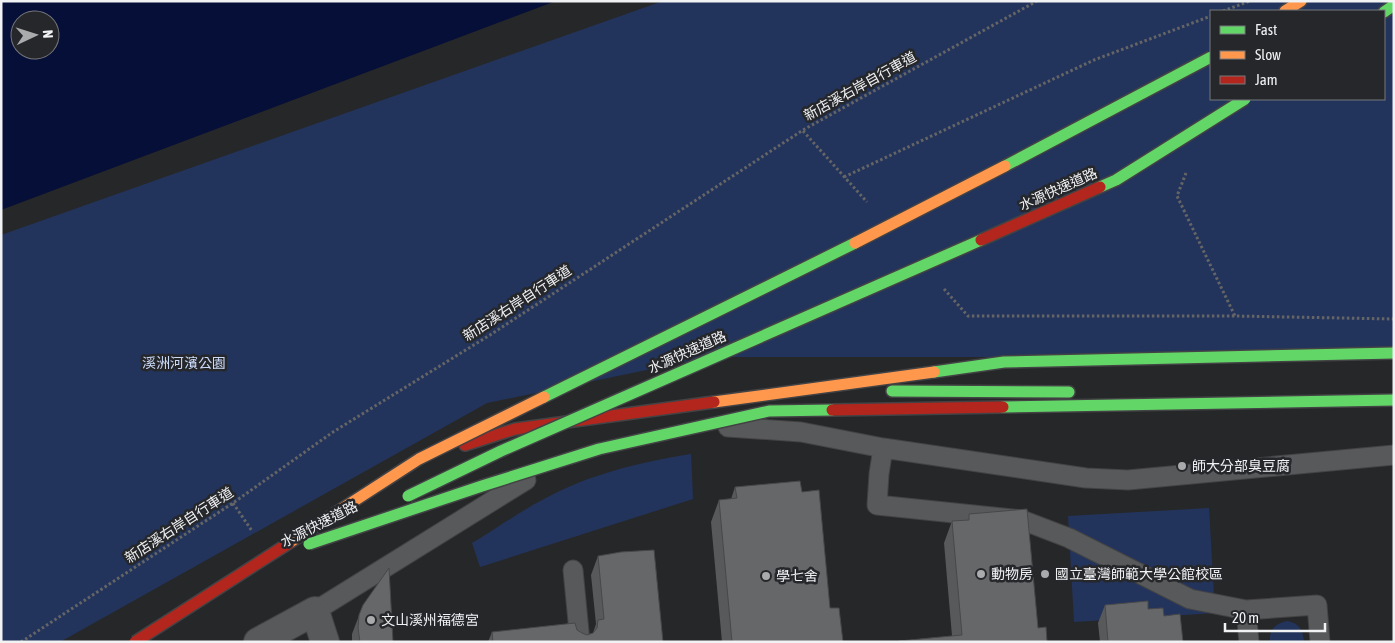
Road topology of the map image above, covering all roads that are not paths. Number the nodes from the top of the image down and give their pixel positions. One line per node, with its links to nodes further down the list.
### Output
1 (1301, 1): 2 (highway)
2 (1287, 10)
3 (1210, 57): 11 (highway, bridge)
4 (1243, 100): 12 (highway, 水源快速道路, bridge)
5 (1394, 353): 6 (highway)
6 (803, 389): 7 (highway); 11 (highway, bridge)
7 (1085, 392)
8 (1394, 400): 12 (highway, bridge)
9 (883, 448): 10 (lane); 14 (lane); 15 (lane)
10 (1394, 455)
11 (419, 460): 16 (highway, 水源快速道路, bridge)
12 (309, 544): 17 (highway, 水源快速道路)
13 (572, 570): 20 (lane)
14 (1246, 610): 21 (lane); 22 (lane)
15 (315, 611): 18 (street); 19 (street)
16 (135, 642)
17 (145, 642)
18 (258, 642)
19 (325, 642)
20 (580, 642)
21 (1249, 642)
22 (1320, 642)

